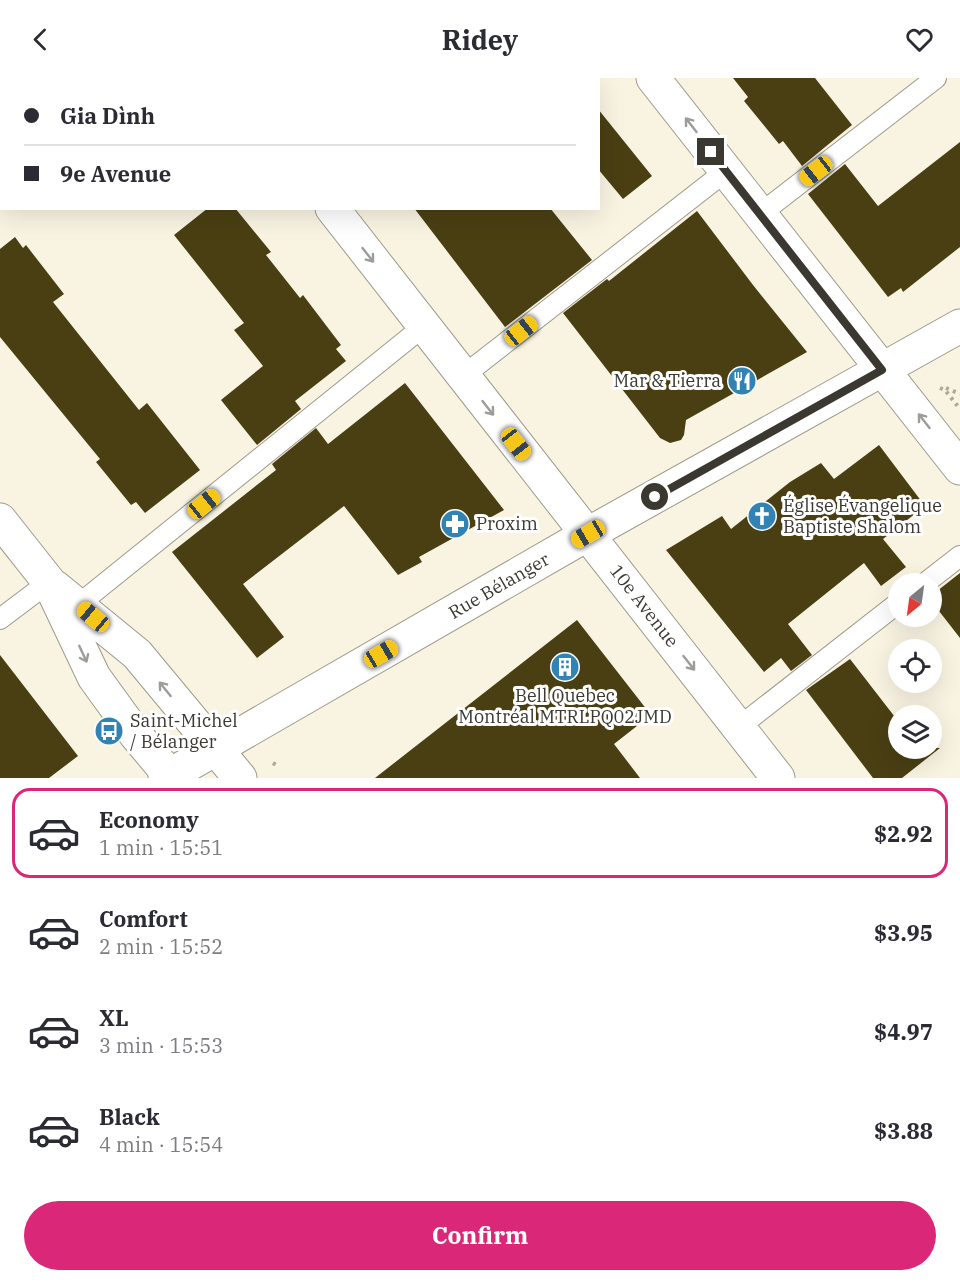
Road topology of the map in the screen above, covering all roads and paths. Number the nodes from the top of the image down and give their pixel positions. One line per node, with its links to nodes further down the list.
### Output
1 (653, 78): 3 (street, one-way to 1)
2 (936, 78): 5 (lane)
3 (726, 171): 5 (street); 9 (lane)
4 (334, 210): 6 (street, 10e Avenue, one-way to 6)
5 (760, 214): 8 (street)
6 (424, 326): 9 (street, 10e Avenue); 18 (lane)
7 (960, 326): 8 (street, Rue Bélanger)
8 (882, 370): 12 (street, one-way to 8); 14 (street, Rue Bélanger)
9 (463, 376): 14 (street, 10e Avenue, one-way to 14)
10 (960, 393): 11 (path)
11 (960, 409)
12 (960, 468)
13 (0, 520): 17 (street)
14 (588, 534): 21 (street, 10e Avenue, one-way to 21); 22 (street, Rue Bélanger)
15 (960, 555): 16 (lane)
16 (938, 573)
17 (49, 582): 18 (street); 20 (lane); 25 (street, one-way to 25)
18 (78, 605): 22 (street, one-way to 18)
19 (888, 611): 21 (lane)
20 (0, 620)
21 (739, 728): 27 (street, 10e Avenue)
22 (216, 749): 25 (street, Rue Bélanger); 26 (street)
23 (273, 764): 24 (path)
24 (279, 767)
25 (169, 777)
26 (240, 778)
27 (778, 778)

